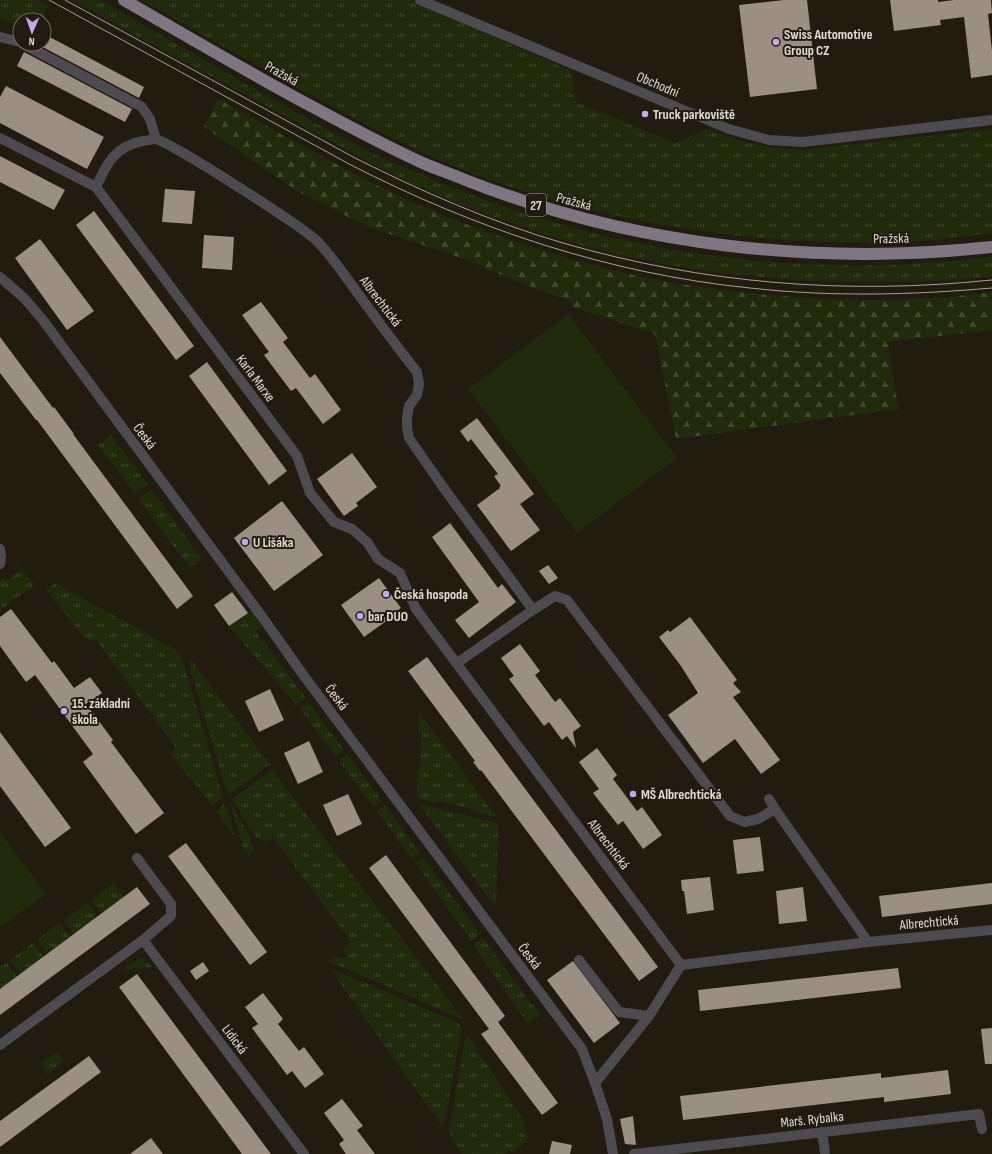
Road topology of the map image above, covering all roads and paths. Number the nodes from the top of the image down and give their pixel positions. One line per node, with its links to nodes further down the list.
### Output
1 (124, 0): 10 (main road, Pražská / 27)
2 (420, 0): 6 (street, Obchodní)
3 (0, 37): 4 (street)
4 (12, 40)
5 (38, 52): 8 (street)
6 (992, 120)
7 (0, 138): 9 (street, Karla Marxe)
8 (156, 139): 9 (street); 14 (street, Albrechtická)
9 (96, 187): 15 (street, Karla Marxe)
10 (992, 247)
11 (2, 278): 26 (street, Česká)
12 (0, 549): 13 (street)
13 (0, 564)
14 (533, 610): 15 (street); 17 (street)
15 (457, 663): 23 (street, Albrechtická)
16 (769, 799): 17 (street)
17 (775, 809): 21 (street)
18 (137, 858): 20 (street)
19 (992, 930): 21 (street, Albrechtická)
20 (143, 940): 25 (street); 30 (street, Lidická)
21 (868, 942): 23 (street, Albrechtická)
22 (579, 960): 24 (street)
23 (681, 965): 24 (street)
24 (649, 1016): 26 (street)
25 (0, 1044)
26 (595, 1083): 31 (street, Česká)
27 (982, 1129): 28 (street, Marš. Rybalka)
28 (822, 1132): 29 (street); 32 (street, Marš. Rybalka)
29 (825, 1152)
30 (304, 1154)
31 (613, 1154)
32 (634, 1154)

